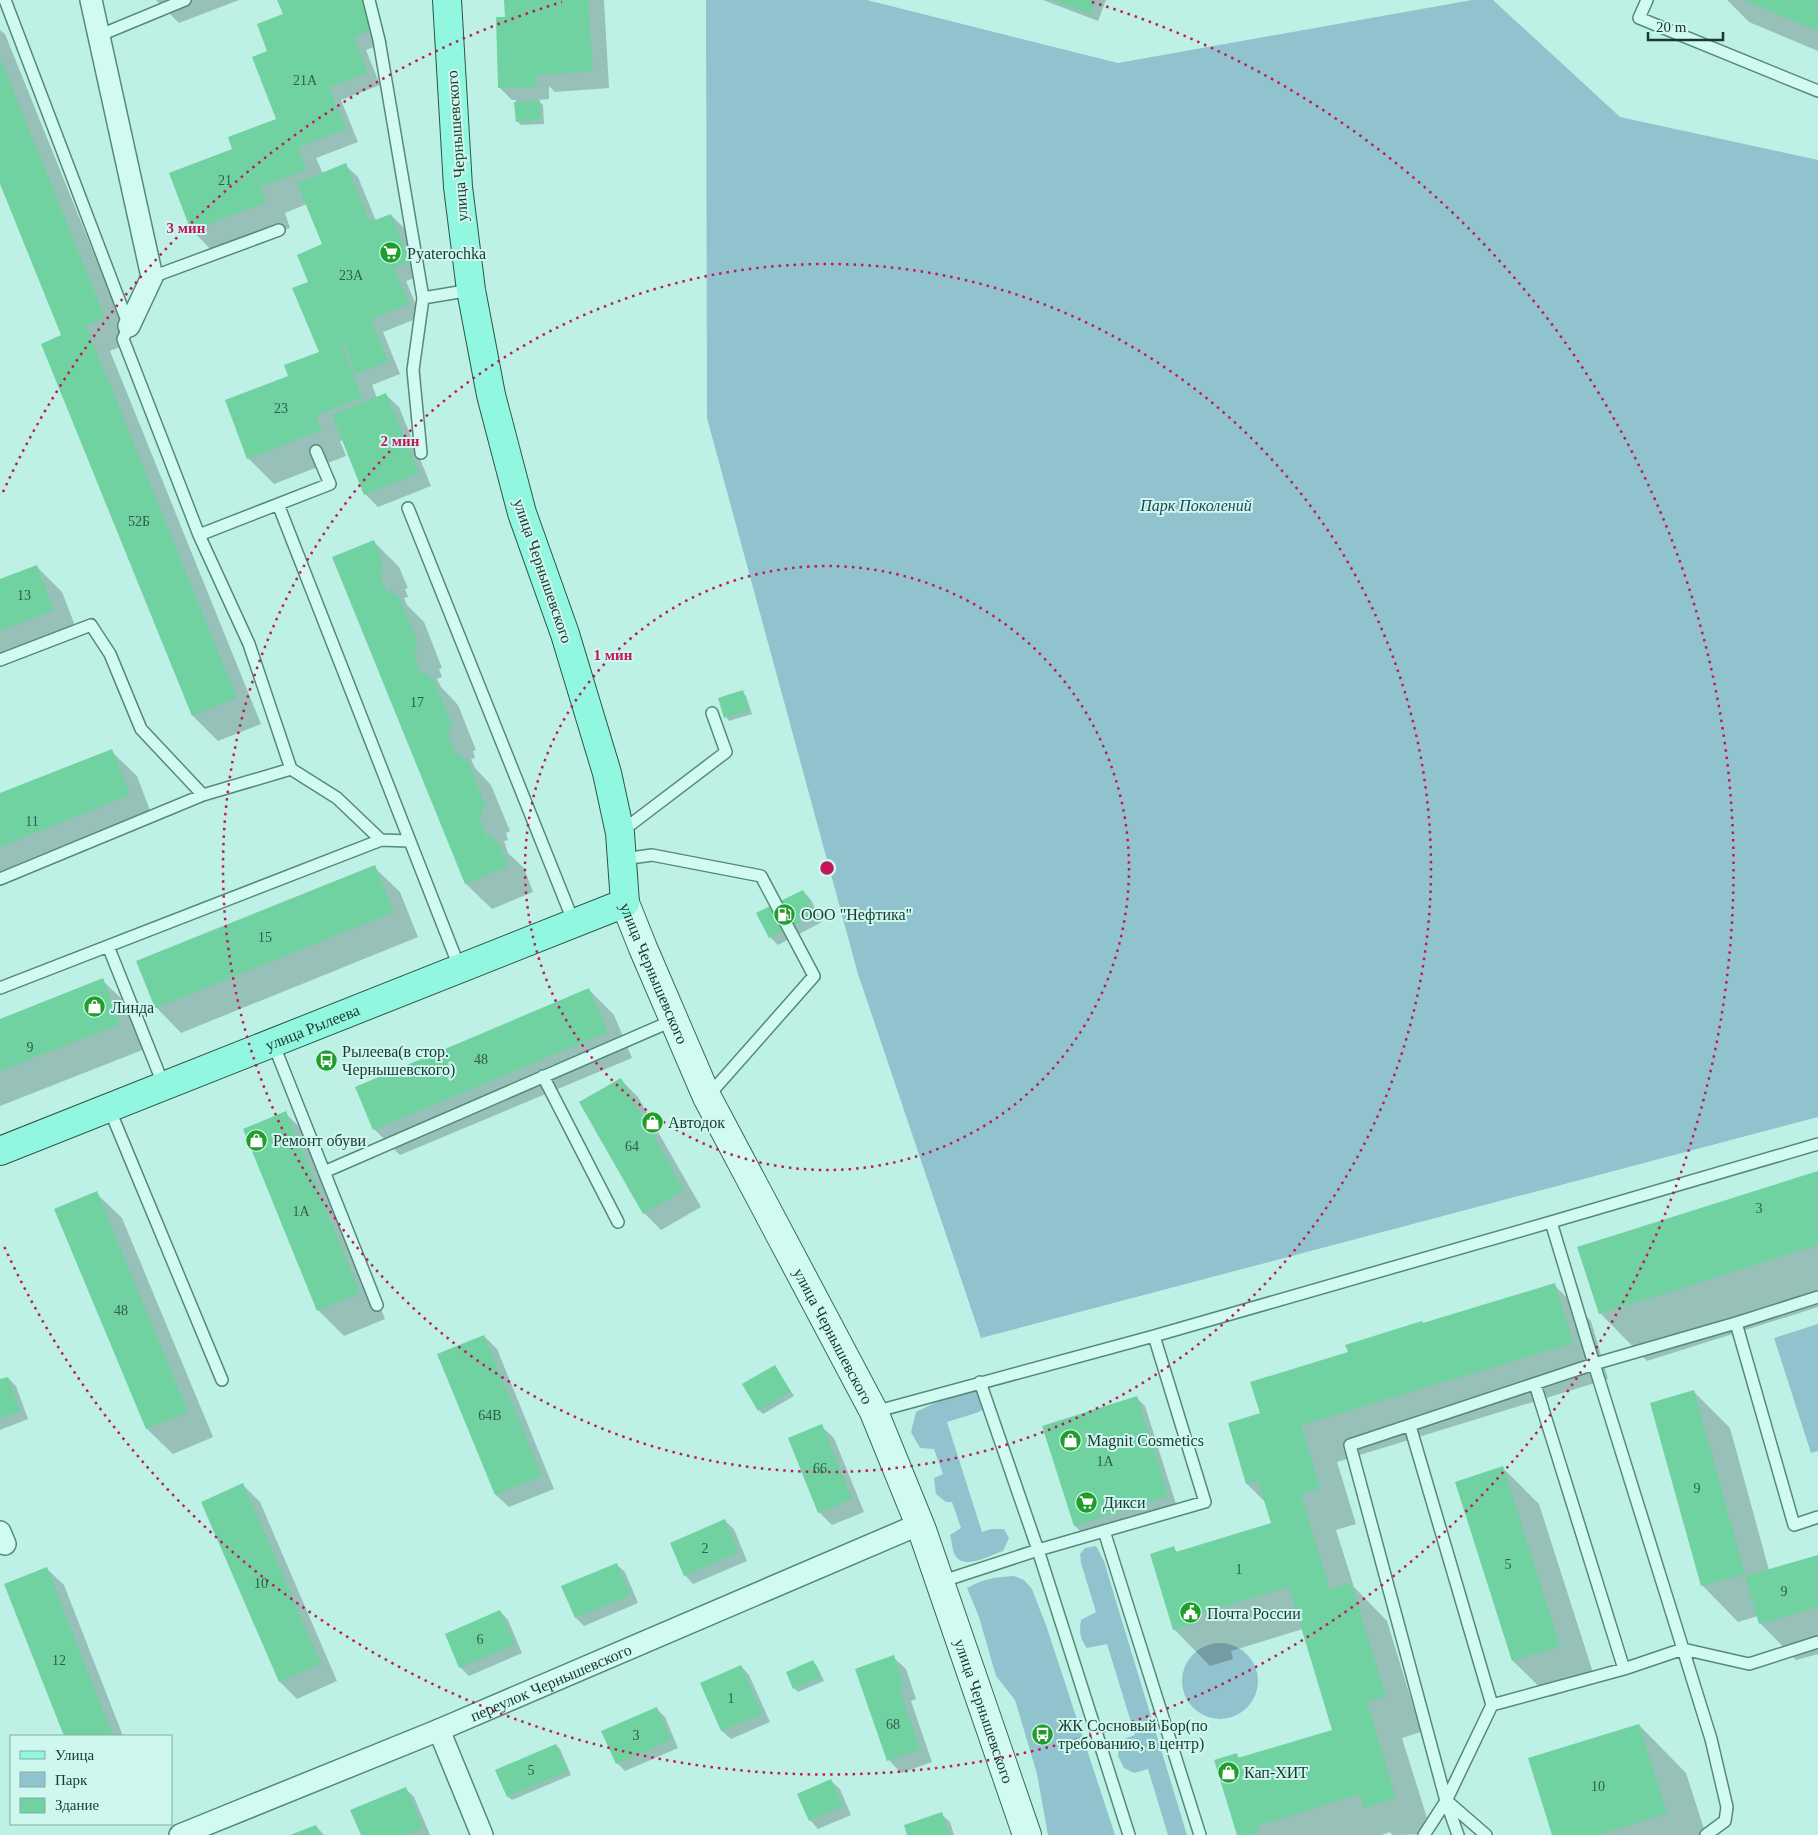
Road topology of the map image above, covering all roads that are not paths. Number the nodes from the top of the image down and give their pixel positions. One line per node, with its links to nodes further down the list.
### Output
1 (5, 0): 13 (lane)
2 (91, 0): 7 (street)
3 (185, 0): 7 (lane)
4 (369, 0): 12 (lane)
5 (447, 0): 11 (main road, улица Чернышевского)
6 (1647, 0): 8 (lane)
7 (98, 36): 10 (street)
8 (1818, 91)
9 (279, 230): 10 (lane)
10 (152, 277): 13 (street)
11 (471, 290): 12 (lane); 25 (main road, улица Чернышевского)
12 (423, 298): 15 (lane)
13 (129, 326): 18 (lane)
14 (316, 452): 16 (lane)
15 (421, 453)
16 (278, 504): 18 (lane); 24 (lane)
17 (408, 508): 28 (lane)
18 (199, 535): 21 (lane)
19 (0, 660): 22 (lane)
20 (712, 713): 25 (lane)
21 (291, 769): 22 (lane); 23 (lane)
22 (203, 795): 26 (lane)
23 (381, 840): 24 (lane); 29 (lane)
24 (409, 841): 30 (lane)
25 (622, 846): 27 (main road, улица Чернышевского); 36 (lane)
26 (0, 879)
27 (625, 903): 28 (main road, улица Рылеева); 32 (street, улица Чернышевского)
28 (574, 923): 30 (main road, улица Рылеева)
29 (108, 946): 31 (lane); 35 (lane)
30 (460, 968): 33 (main road, улица Рылеева)
31 (0, 988)
32 (674, 1020): 34 (lane); 36 (street, улица Чернышевского)
33 (273, 1043): 35 (main road, улица Рылеева); 40 (lane)
34 (543, 1076): 40 (lane); 41 (lane)
35 (164, 1086): 37 (main road, улица Рылеева)
36 (707, 1097): 51 (street, улица Чернышевского)
37 (109, 1108): 39 (main road, улица Рылеева); 48 (lane)
38 (1818, 1144): 42 (lane)
39 (0, 1151)
40 (324, 1172): 44 (lane)
41 (618, 1222)
42 (1551, 1222): 46 (lane); 47 (lane)
43 (1818, 1297): 45 (lane)
44 (377, 1305)
45 (1736, 1323): 47 (lane); 53 (lane)
46 (1154, 1336): 49 (lane); 55 (lane)
47 (1594, 1364): 50 (lane); 59 (lane)
48 (222, 1380)
49 (980, 1382): 51 (lane); 56 (lane)
50 (1535, 1384): 52 (lane); 60 (lane)
51 (874, 1412): 54 (street, улица Чернышевского)
52 (1410, 1426): 61 (lane); 63 (lane)
53 (1818, 1517)
54 (920, 1524): 57 (street, улица Чернышевского); 62 (street, переулок Чернышевского)
55 (1104, 1531): 56 (lane); 68 (lane)
56 (1038, 1550): 57 (lane); 67 (lane)
57 (940, 1582): 66 (street, улица Чернышевского)
58 (1818, 1642): 59 (lane)
59 (1683, 1649): 60 (lane); 72 (lane)
60 (1624, 1669): 61 (lane)
61 (1492, 1705): 63 (lane)
62 (439, 1730): 64 (street, переулок Чернышевского); 65 (street)
63 (1446, 1801): 69 (lane); 70 (lane); 71 (lane)
64 (180, 1835)
65 (482, 1835)
66 (1027, 1835)
67 (1128, 1835)
68 (1200, 1835)
69 (1424, 1835)
70 (1458, 1835)
71 (1486, 1835)
72 (1706, 1835)

